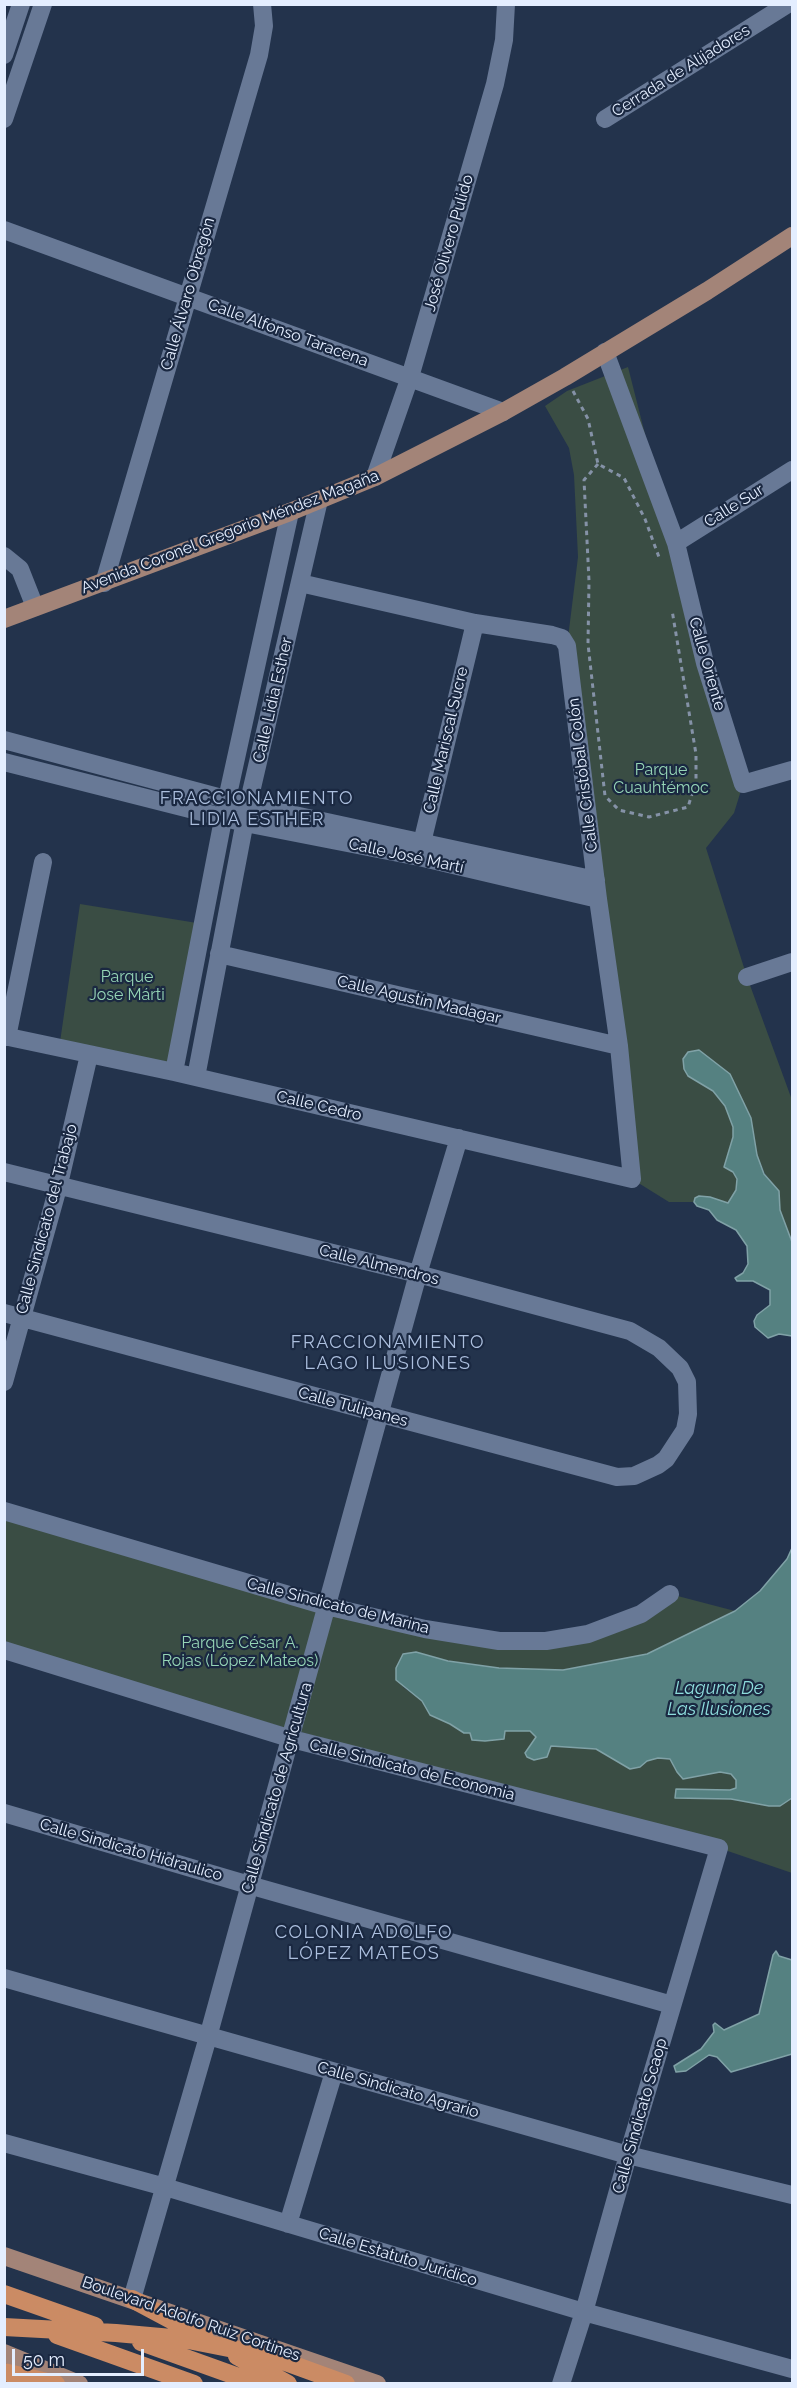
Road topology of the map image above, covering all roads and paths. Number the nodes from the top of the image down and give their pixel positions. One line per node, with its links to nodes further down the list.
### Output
1 (21, 4): 6 (street)
2 (43, 4): 7 (street)
3 (262, 4): 11 (street, Calle Álvaro Obregón)
4 (506, 4): 13 (street, José Olivero Pulido)
5 (788, 4): 8 (street, Cerrada de Alijadores)
6 (4, 55)
7 (4, 119)
8 (605, 119)
9 (4, 230): 11 (street, Calle Alfonso Taracena)
10 (792, 236): 12 (main road, Avenida Coronel Gregorio Méndez Magaña)
11 (187, 296): 13 (street, Calle Alfonso Taracena); 25 (street, Calle Álvaro Obregón)
12 (605, 352): 14 (main road, Avenida Coronel Gregorio Méndez Magaña); 21 (street, Calle Oriente)
13 (410, 377): 15 (street, Calle Alfonso Taracena); 18 (street, José Olivero Pulido)
14 (565, 377): 15 (main road, Avenida Coronel Gregorio Méndez Magaña); 16 (path)
15 (503, 412): 18 (main road, Avenida Coronel Gregorio Méndez Magaña)
16 (598, 464): 23 (path); 26 (path)
17 (792, 470): 21 (street, Calle Sur)
18 (375, 477): 19 (main road, Avenida Coronel Gregorio Méndez Magaña)
19 (319, 500): 20 (main road, Avenida Coronel Gregorio Méndez Magaña); 24 (street, Calle Lidia Esther)
20 (291, 512): 25 (main road, Avenida Coronel Gregorio Méndez Magaña); 33 (street, Calle Lidia Esther)
21 (676, 543): 32 (street, Calle Oriente)
22 (4, 556): 27 (street)
23 (663, 568)
24 (300, 582): 29 (street, Calle Cristóbal Colón); 34 (street, Calle Lidia Esther)
25 (104, 583): 27 (main road, Avenida Coronel Gregorio Méndez Magaña)
26 (671, 602)
27 (34, 607): 28 (main road, Avenida Coronel Gregorio Méndez Magaña)
28 (4, 620)
29 (475, 623): 36 (street, Calle Mariscal Sucre); 38 (street, Calle Cristóbal Colón)
30 (4, 740): 33 (street, Calle José Martí)
31 (4, 762): 35 (street, Calle José Martí)
32 (792, 770)
33 (227, 799): 34 (street, Calle José Martí); 35 (street, Calle Lidia Esther)
34 (247, 814): 35 (street, Calle José Martí); 36 (street, Calle José Martí); 40 (street, Calle Lidia Esther)
35 (223, 818): 46 (street, Calle Lidia Esther)
36 (420, 849): 38 (street, Calle José Martí); 39 (street, Calle José Martí)
37 (43, 862): 43 (street)
38 (596, 880): 39 (street, Calle Cristóbal Colón)
39 (598, 899): 44 (street, Calle Cristóbal Colón)
40 (219, 954): 44 (street, Calle Agustín Madagar); 47 (street, Calle Lidia Esther)
41 (792, 962): 42 (street)
42 (747, 977)
43 (6, 1036): 45 (street, Calle Cedro)
44 (619, 1046): 50 (street, Calle Cristóbal Colón)
45 (89, 1055): 46 (street, Calle Cedro); 51 (street, Calle Sindicato del Trabajo)
46 (174, 1072): 47 (street, Calle Cedro)
47 (196, 1077): 48 (street, Calle Cedro)
48 (459, 1138): 50 (street, Calle Cedro); 52 (street, Calle Sindicato de Agricultura)
49 (4, 1172): 51 (street, Calle Almendros)
50 (632, 1179)
51 (59, 1184): 52 (street, Calle Almendros); 53 (street, Calle Sindicato del Trabajo)
52 (418, 1274): 55 (street, Calle Sindicato de Agricultura); 56 (street, Calle Almendros)
53 (13, 1316): 54 (street, Calle Sindicato del Trabajo); 55 (street, Calle Tulipanes)
54 (4, 1382)
55 (380, 1414): 56 (street, Calle Tulipanes); 59 (street, Calle Sindicato de Agricultura)
56 (685, 1430)
57 (4, 1511): 59 (street, Calle Sindicato de Marina)
58 (670, 1594): 59 (street, Calle Sindicato de Marina)
59 (326, 1606): 61 (street, Calle Sindicato de Agricultura)
60 (4, 1650): 61 (street, Calle Sindicato de Economia)
61 (292, 1739): 63 (street, Calle Sindicato de Economia); 64 (street, Calle Sindicato de Agricultura)
62 (4, 1813): 64 (street, Calle Sindicato Hidraulico)
63 (719, 1848): 66 (street, Calle Sindicato Scaop)
64 (249, 1885): 66 (street, Calle Sindicato Hidraulico); 67 (street, Calle Sindicato de Agricultura)
65 (4, 1978): 67 (street, Calle Sindicato Agrario)
66 (672, 2005): 70 (street, Calle Sindicato Scaop)
67 (208, 2037): 68 (street, Calle Sindicato Agrario); 71 (street, Calle Sindicato de Agricultura)
68 (334, 2072): 70 (street, Calle Sindicato Agrario); 73 (street)
69 (4, 2143): 71 (street, Calle Estatuto Juridico)
70 (628, 2155): 72 (street, Calle Sindicato Agrario); 79 (street, Calle Sindicato Scaop)
71 (165, 2187): 73 (street, Calle Estatuto Juridico); 78 (street, Calle Sindicato de Agricultura)
72 (792, 2195)
73 (288, 2224): 79 (street, Calle Estatuto Juridico)
74 (4, 2248): 76 (main road)
75 (4, 2258): 76 (main road)
76 (83, 2282): 78 (main road, Boulevard Adolfo Ruiz Cortines)
77 (4, 2294): 92 (highway)
78 (132, 2299): 93 (highway); 95 (main road, Boulevard Adolfo Ruiz Cortines)
79 (584, 2312): 85 (street, Calle Estatuto Juridico); 96 (street, Calle Sindicato Scaop)
80 (4, 2316): 82 (highway)
81 (4, 2326): 94 (highway)
82 (93, 2348): 90 (highway); 91 (highway)
83 (4, 2353): 89 (main road)
84 (4, 2360): 88 (main road)
85 (792, 2369)
86 (4, 2372): 87 (highway)
87 (56, 2384)
88 (74, 2384)
89 (79, 2384)
90 (157, 2384)
91 (194, 2384)
92 (258, 2384)
93 (288, 2384)
94 (346, 2384)
95 (377, 2384)
96 (561, 2384)

